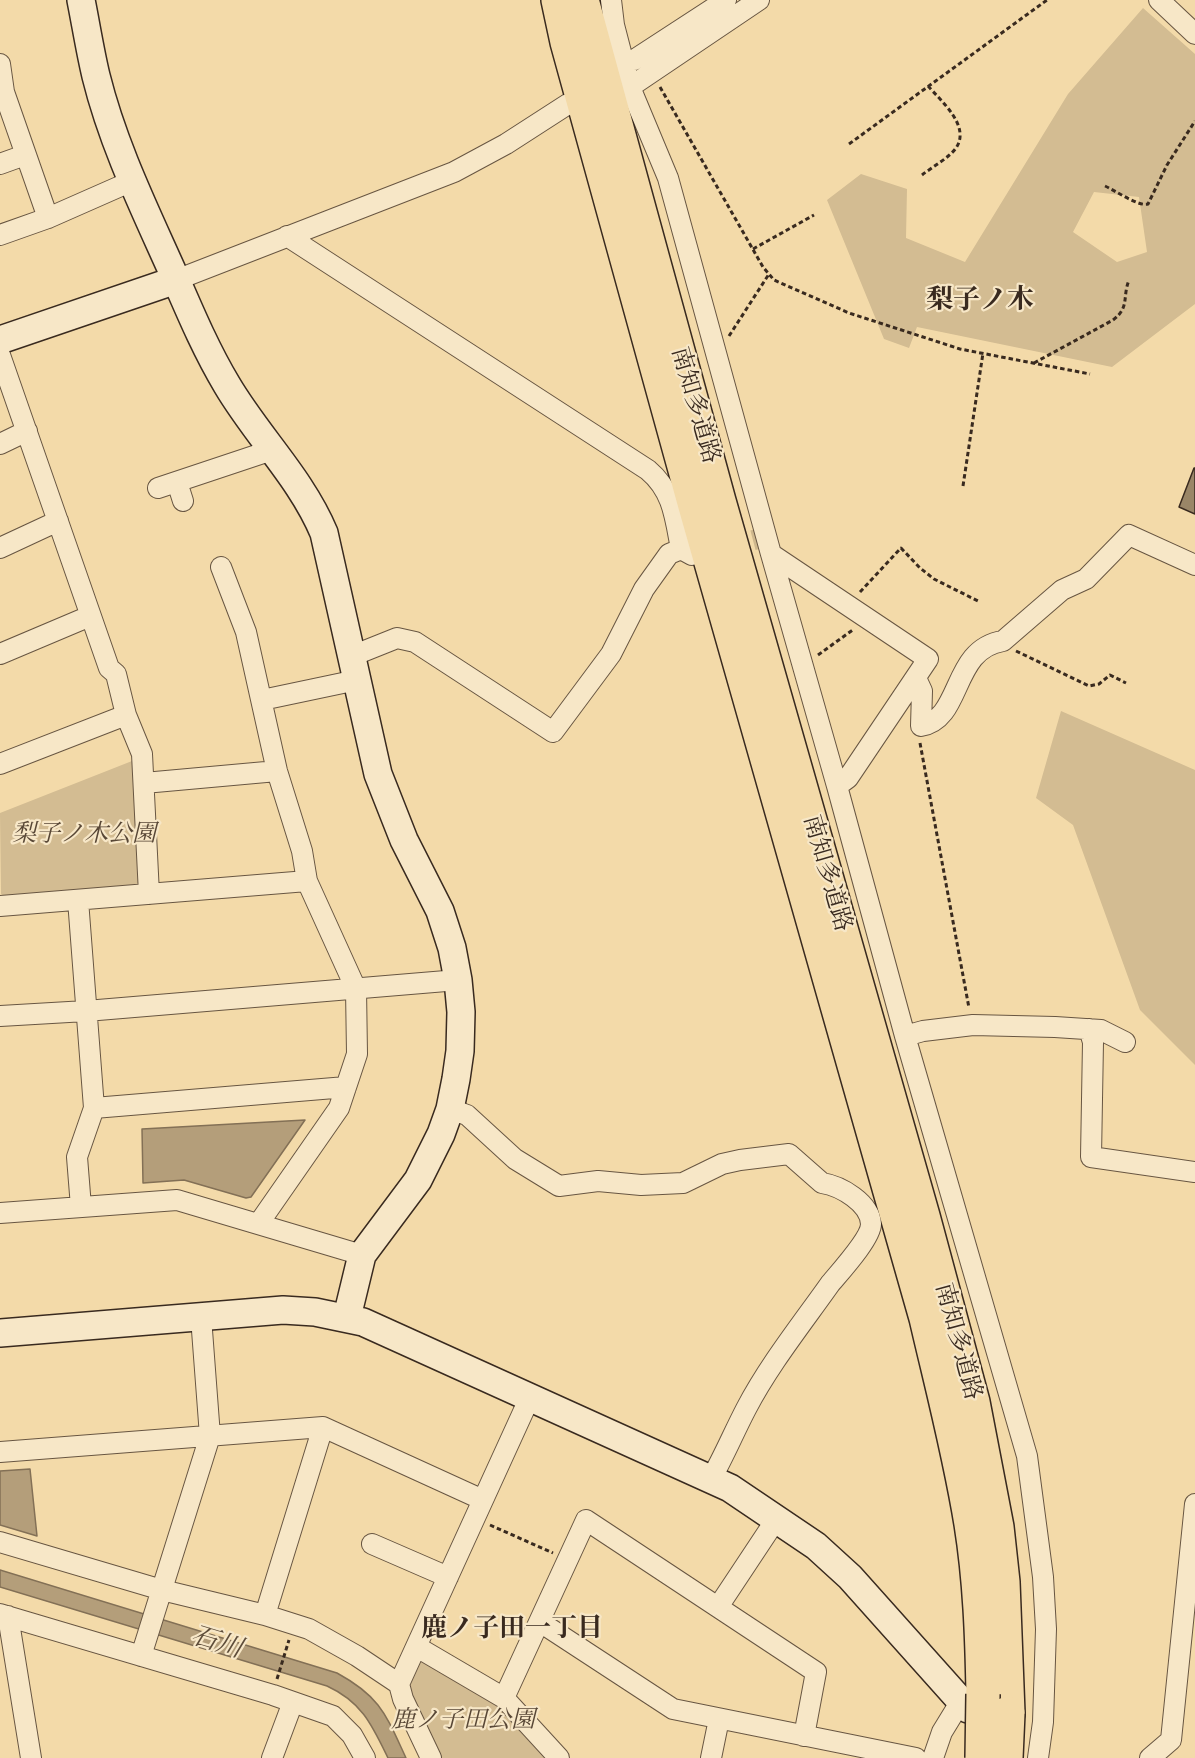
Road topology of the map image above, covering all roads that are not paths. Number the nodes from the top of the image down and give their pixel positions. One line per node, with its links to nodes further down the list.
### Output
1 (81, 0): 16 (street)
2 (558, 0): 85 (highway, 南知多道路)
3 (582, 0): 85 (highway, 南知多道路)
4 (611, 0): 11 (street)
5 (726, 0): 9 (street)
6 (759, 0): 11 (street)
7 (1160, 0): 8 (street)
8 (1195, 34)
9 (634, 60)
10 (0, 64): 12 (street)
11 (630, 87): 29 (street)
12 (2, 93): 14 (street)
13 (568, 104): 19 (street)
14 (25, 155): 15 (street); 17 (street)
15 (0, 164)
16 (132, 181): 17 (street); 20 (street)
17 (48, 218): 18 (street)
18 (0, 235)
19 (287, 236): 20 (street); 34 (street)
20 (176, 280): 21 (street); 25 (street)
21 (0, 340)
22 (0, 355): 23 (street)
23 (27, 431): 24 (street); 27 (street)
24 (0, 444)
25 (272, 450): 26 (street); 34 (street)
26 (172, 490)
27 (58, 521): 28 (street); 32 (street)
28 (0, 548)
29 (771, 555): 35 (street); 41 (street)
30 (1195, 565): 35 (street)
31 (220, 567): 36 (street)
32 (90, 616): 33 (street); 37 (street)
33 (0, 654)
34 (355, 668): 36 (street); 46 (street)
35 (916, 678): 41 (street)
36 (262, 700): 39 (street)
37 (126, 715): 38 (street); 40 (street)
38 (0, 764)
39 (277, 771): 40 (street); 42 (street)
40 (144, 783): 43 (street)
41 (837, 786): 51 (street)
42 (308, 880): 43 (street); 47 (street)
43 (148, 894): 44 (street)
44 (78, 900): 45 (street); 48 (street)
45 (0, 906)
46 (458, 980): 47 (street); 55 (street)
47 (356, 989): 48 (street); 53 (street)
48 (86, 1011): 49 (street); 54 (street)
49 (0, 1016)
50 (1089, 1029): 51 (street); 52 (street); 56 (street)
51 (905, 1036): 98 (street)
52 (1125, 1042)
53 (346, 1087): 54 (street); 59 (street)
54 (94, 1108): 57 (street)
55 (450, 1109): 60 (street); 68 (street)
56 (1195, 1172)
57 (81, 1207): 58 (street); 59 (street)
58 (0, 1213)
59 (259, 1223): 60 (street)
60 (362, 1255): 62 (street)
61 (201, 1317): 62 (street); 63 (street); 66 (street)
62 (347, 1317): 64 (street)
63 (0, 1333)
64 (530, 1397): 68 (street); 69 (street)
65 (323, 1427): 66 (street); 69 (street); 78 (street)
66 (210, 1436): 67 (street); 75 (street)
67 (0, 1452)
68 (711, 1479): 71 (street)
69 (483, 1500): 74 (street)
70 (1195, 1504): 99 (street)
71 (777, 1518): 76 (street); 85 (street)
72 (0, 1542): 75 (street)
73 (372, 1544): 74 (street)
74 (448, 1577): 80 (street)
75 (161, 1593): 78 (street); 81 (street)
76 (718, 1607): 79 (street); 87 (street)
77 (4, 1615): 81 (street); 88 (street)
78 (265, 1615): 82 (street)
79 (540, 1622): 83 (street); 86 (street)
80 (417, 1647): 82 (street); 83 (street)
81 (141, 1656): 84 (street)
82 (399, 1684): 91 (street)
83 (504, 1698): 92 (street)
84 (293, 1702): 89 (street); 90 (street)
85 (980, 1704): 95 (street); 96 (highway, 南知多道路, bridge); 97 (highway, 南知多道路, bridge)
86 (719, 1719): 87 (street); 93 (street)
87 (804, 1736): 94 (street)
88 (31, 1758)
89 (272, 1758)
90 (365, 1758)
91 (431, 1758)
92 (559, 1758)
93 (711, 1758)
94 (916, 1758)
95 (933, 1758)
96 (982, 1758)
97 (1006, 1758)
98 (1038, 1758)
99 (1150, 1758)

